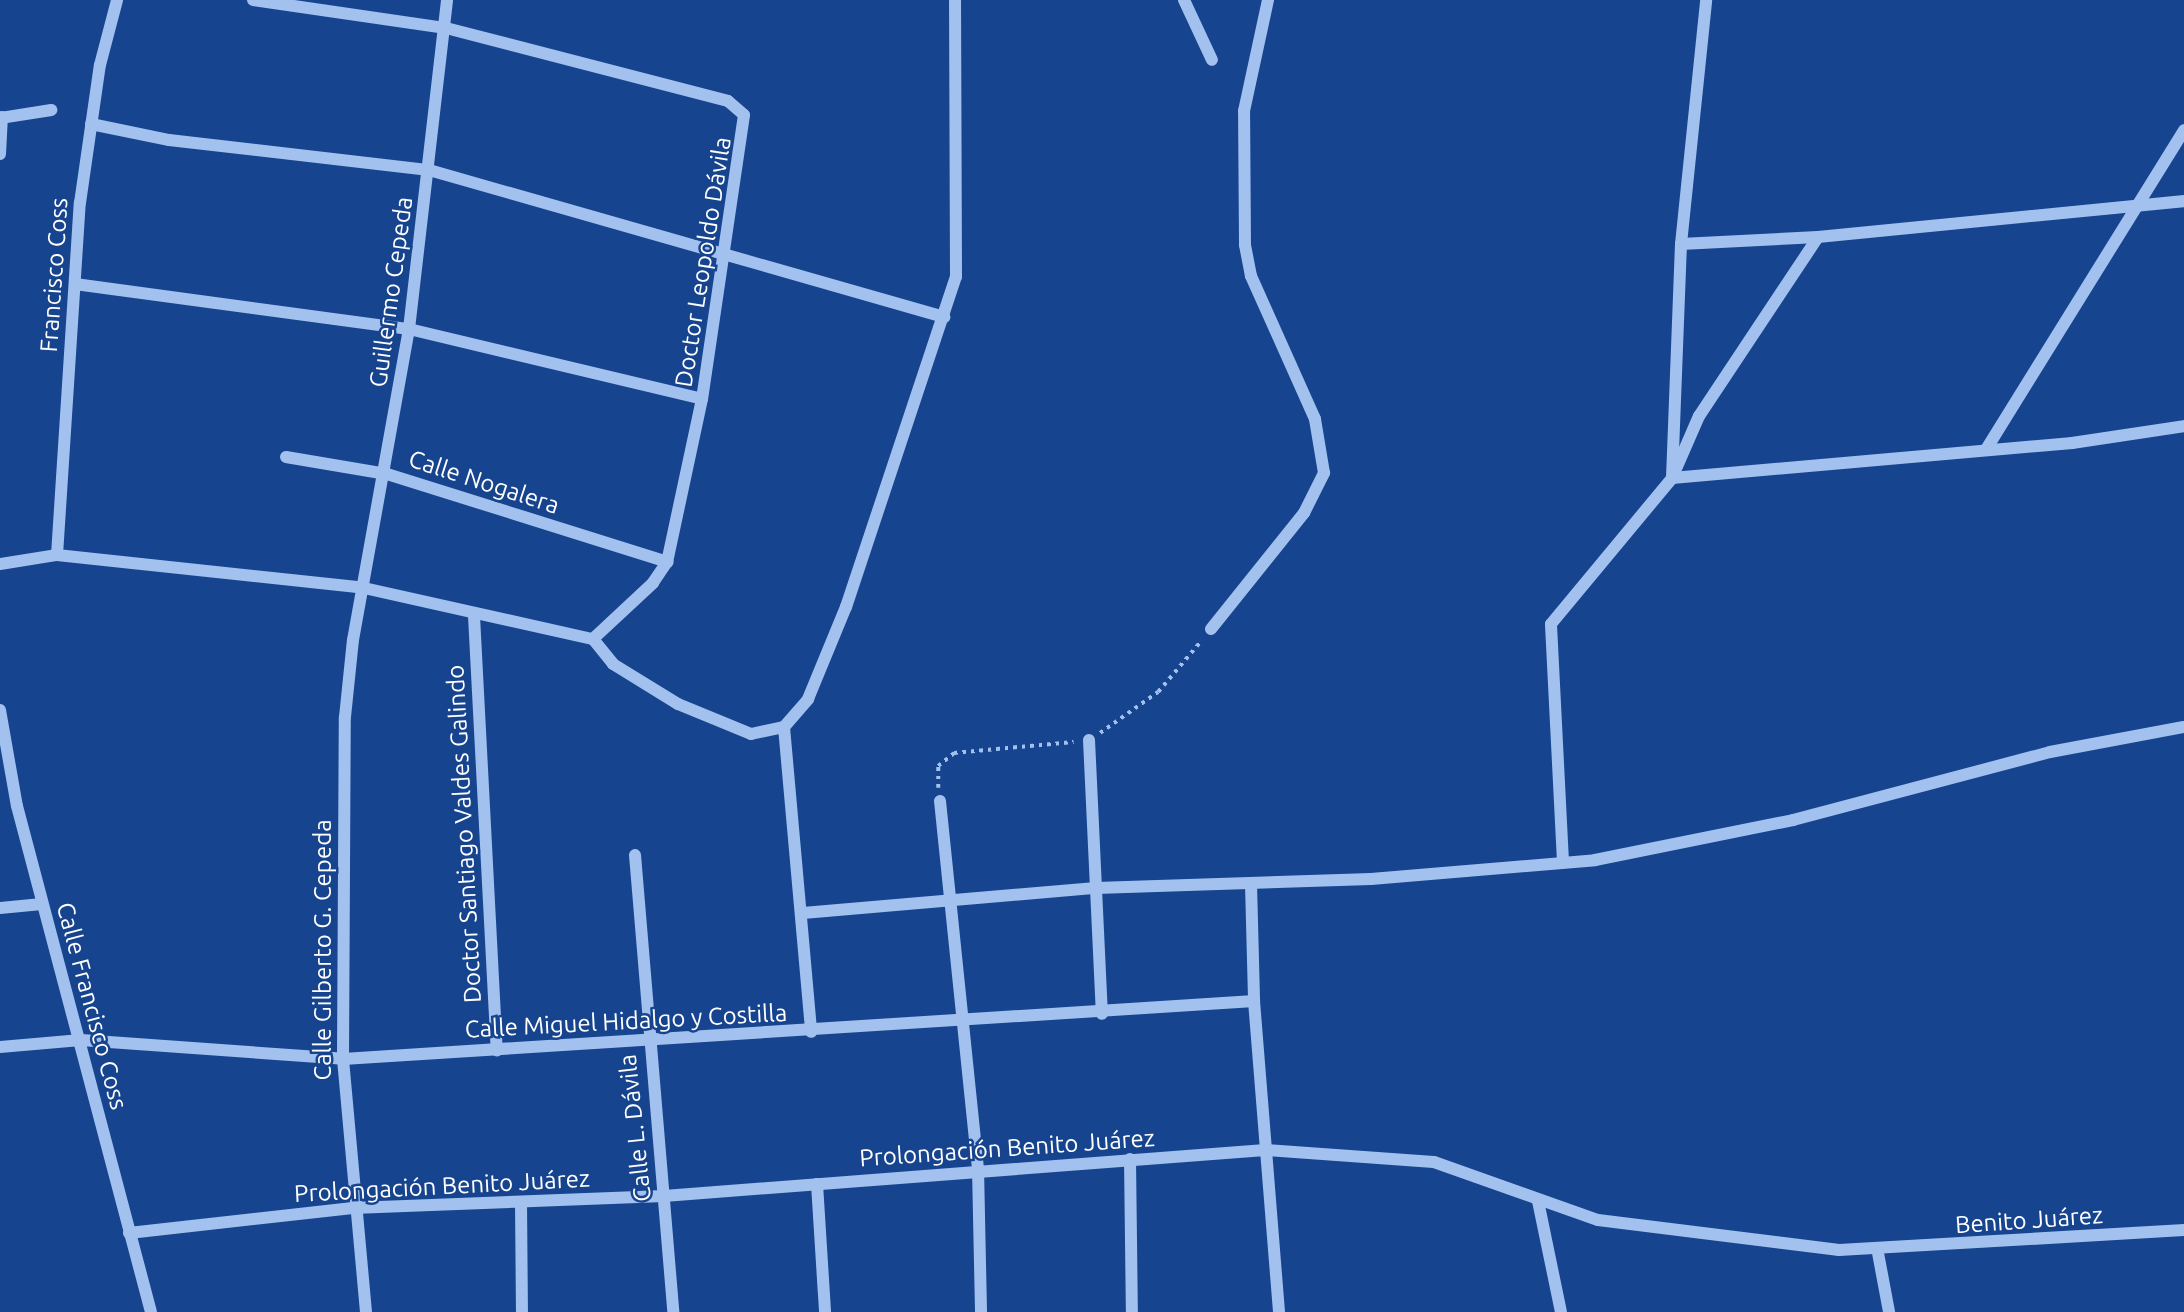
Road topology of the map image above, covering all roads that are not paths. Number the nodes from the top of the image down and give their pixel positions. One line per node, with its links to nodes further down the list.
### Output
1 (117, 0): 12 (street, Francisco Coss)
2 (253, 0): 8 (street, Doctor Leopoldo Dávila)
3 (447, 0): 8 (street, Guillermo Cepeda)
4 (955, 0): 22 (street)
5 (1185, 0): 9 (street)
6 (1268, 0): 35 (street)
7 (1706, 0): 19 (street)
8 (446, 28): 15 (street, Guillermo Cepeda); 20 (street, Doctor Leopoldo Dávila)
9 (1212, 60)
10 (51, 110): 11 (street)
11 (1, 118): 14 (street)
12 (91, 124): 15 (street); 21 (street, Francisco Coss)
13 (2184, 130): 17 (street)
14 (0, 153)
15 (429, 170): 20 (street); 23 (street, Guillermo Cepeda)
16 (2184, 201): 17 (street)
17 (2139, 206): 18 (street); 26 (street)
18 (1818, 237): 19 (street); 29 (street)
19 (1681, 244): 29 (street)
20 (725, 255): 22 (street); 24 (street, Doctor Leopoldo Dávila)
21 (75, 284): 23 (street); 30 (street, Francisco Coss)
22 (944, 317): 38 (street)
23 (409, 329): 24 (street); 28 (street, Guillermo Cepeda)
24 (702, 399): 31 (street, Doctor Leopoldo Dávila)
25 (2184, 426): 26 (street)
26 (1987, 448): 29 (street)
27 (286, 457): 28 (street, Calle Nogalera)
28 (387, 474): 31 (street, Calle Nogalera); 33 (street, Guillermo Cepeda)
29 (1672, 478): 43 (street)
30 (57, 555): 32 (street); 33 (street)
31 (667, 562): 36 (street, Doctor Leopoldo Dávila)
32 (0, 564)
33 (364, 588): 34 (street); 58 (street, Calle Gilberto G. Cepeda)
34 (474, 616): 36 (street); 57 (street, Doctor Santiago Valdes Galindo)
35 (1211, 629)
36 (593, 639): 38 (street)
37 (0, 710): 47 (street, Calle Francisco Coss)
38 (784, 727): 49 (street)
39 (2184, 727): 43 (street)
40 (1089, 740): 45 (street)
41 (940, 801): 46 (street)
42 (635, 855): 55 (street, Calle L. Dávila)
43 (1563, 862): 44 (street)
44 (1251, 884): 45 (street); 50 (street)
45 (1096, 888): 46 (street); 51 (street)
46 (953, 903): 49 (street); 52 (street)
47 (42, 904): 48 (street); 54 (street, Calle Francisco Coss)
48 (0, 908)
49 (803, 913): 53 (street)
50 (1254, 1001): 51 (street, Calle Miguel Hidalgo y Costilla); 59 (street)
51 (1102, 1014): 52 (street, Calle Miguel Hidalgo y Costilla)
52 (960, 1023): 53 (street, Calle Miguel Hidalgo y Costilla); 61 (street)
53 (811, 1031): 55 (street, Calle Miguel Hidalgo y Costilla)
54 (81, 1040): 56 (street, Calle Miguel Hidalgo y Costilla); 58 (street, Calle Miguel Hidalgo y Costilla); 68 (street, Calle Francisco Coss)
55 (647, 1041): 57 (street, Calle Miguel Hidalgo y Costilla); 63 (street, Calle L. Dávila)
56 (0, 1047)
57 (497, 1050): 58 (street, Calle Miguel Hidalgo y Costilla)
58 (343, 1059): 66 (street, Calle Gilberto G. Cepeda)
59 (1265, 1150): 60 (street, Prolongación Benito Juárez); 64 (street, Prolongación Benito Juárez); 77 (street)
60 (1130, 1159): 61 (street, Prolongación Benito Juárez); 76 (street)
61 (978, 1168): 62 (street, Prolongación Benito Juárez); 75 (street)
62 (817, 1184): 63 (street, Prolongación Benito Juárez); 74 (street)
63 (664, 1196): 65 (street, Prolongación Benito Juárez); 73 (street, Calle L. Dávila)
64 (1538, 1200): 69 (street, Prolongación Benito Juárez); 78 (street)
65 (522, 1202): 66 (street, Prolongación Benito Juárez); 72 (street)
66 (353, 1208): 68 (street, Prolongación Benito Juárez); 71 (street, Calle Gilberto G. Cepeda)
67 (2184, 1230): 69 (street, Benito Juárez)
68 (129, 1233): 70 (street, Calle Francisco Coss)
69 (1878, 1252): 79 (street)
70 (150, 1312)
71 (366, 1312)
72 (522, 1312)
73 (673, 1312)
74 (825, 1312)
75 (981, 1312)
76 (1132, 1312)
77 (1279, 1312)
78 (1561, 1312)
79 (1889, 1312)

